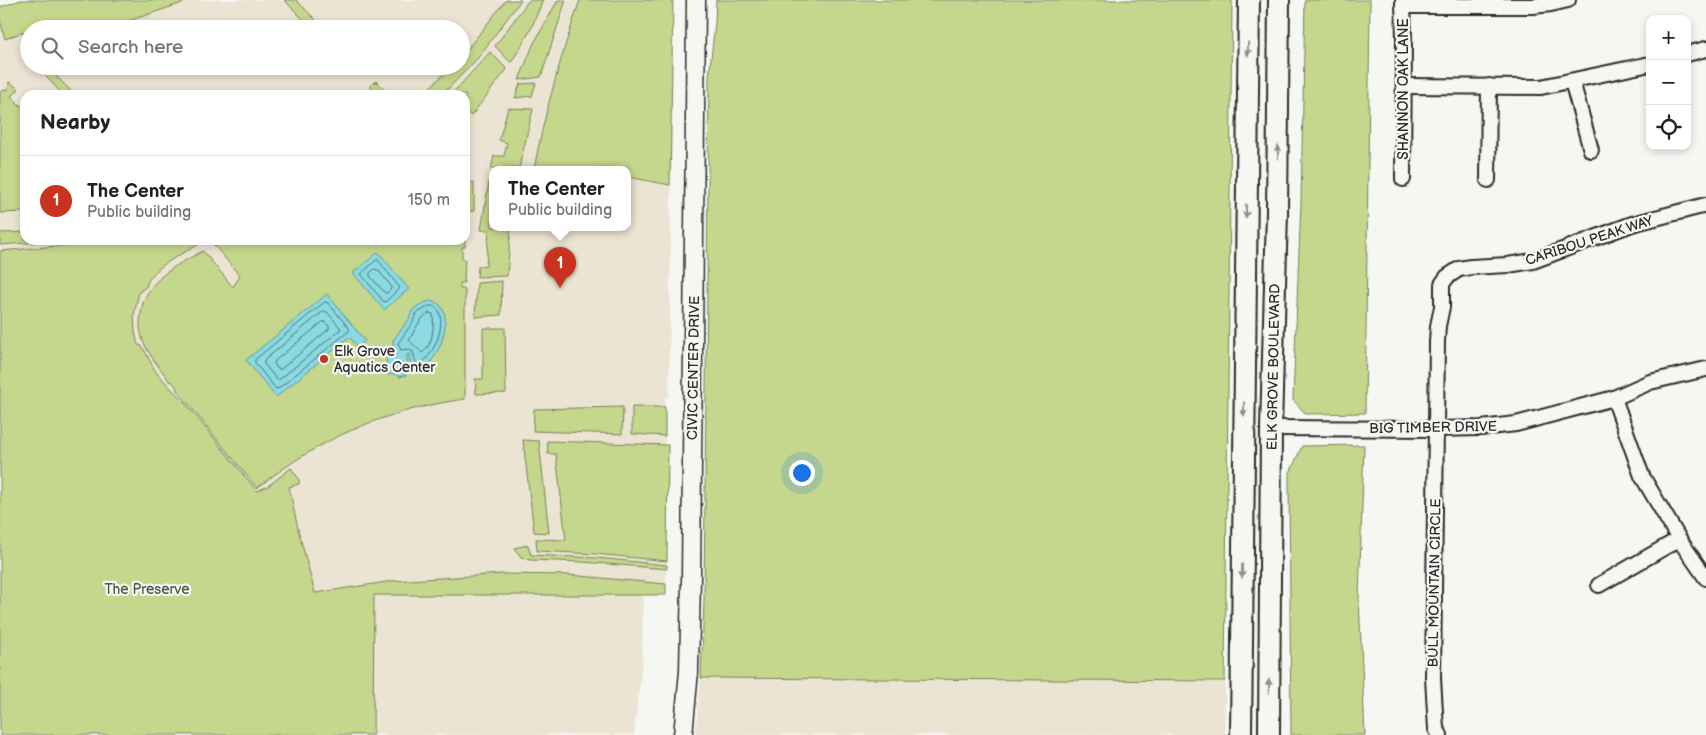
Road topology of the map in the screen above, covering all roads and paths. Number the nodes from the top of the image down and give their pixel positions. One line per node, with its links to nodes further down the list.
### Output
1 (696, 0): 26 (street, CIVIC CENTER DRIVE)
2 (1249, 0): 16 (main road, ELK GROVE BOULEVARD, one-way to 16)
3 (1279, 0): 19 (main road, ELK GROVE BOULEVARD, one-way to 3)
4 (1568, 0): 5 (street)
5 (1403, 3): 10 (street, SHANNON OAK LANE)
6 (1706, 49): 7 (street)
7 (1691, 53)
8 (1646, 65): 9 (street)
9 (1572, 81): 11 (street); 12 (street)
10 (1404, 86): 11 (street); 13 (street, SHANNON OAK LANE)
11 (1489, 86): 14 (street)
12 (1591, 150)
13 (1403, 179)
14 (1488, 180)
15 (1706, 205): 20 (street, CARIBOU PEAK WAY)
16 (1245, 296): 19 (main road); 21 (main road, ELK GROVE BOULEVARD, one-way to 21)
17 (1706, 369): 18 (street, BIG TIMBER DRIVE)
18 (1614, 398): 20 (street, BIG TIMBER DRIVE); 22 (street)
19 (1271, 428): 20 (street, BIG TIMBER DRIVE); 25 (main road, ELK GROVE BOULEVARD)
20 (1436, 429): 29 (street, BULL MOUNTAIN CIRCLE)
21 (1243, 432): 25 (main road); 27 (main road, ELK GROVE BOULEVARD, one-way to 27)
22 (1679, 539): 23 (street); 24 (street)
23 (1706, 578)
24 (1598, 585)
25 (1269, 602): 28 (main road, ELK GROVE BOULEVARD, one-way to 25)
26 (683, 735)
27 (1241, 735)
28 (1269, 735)
29 (1440, 735)

